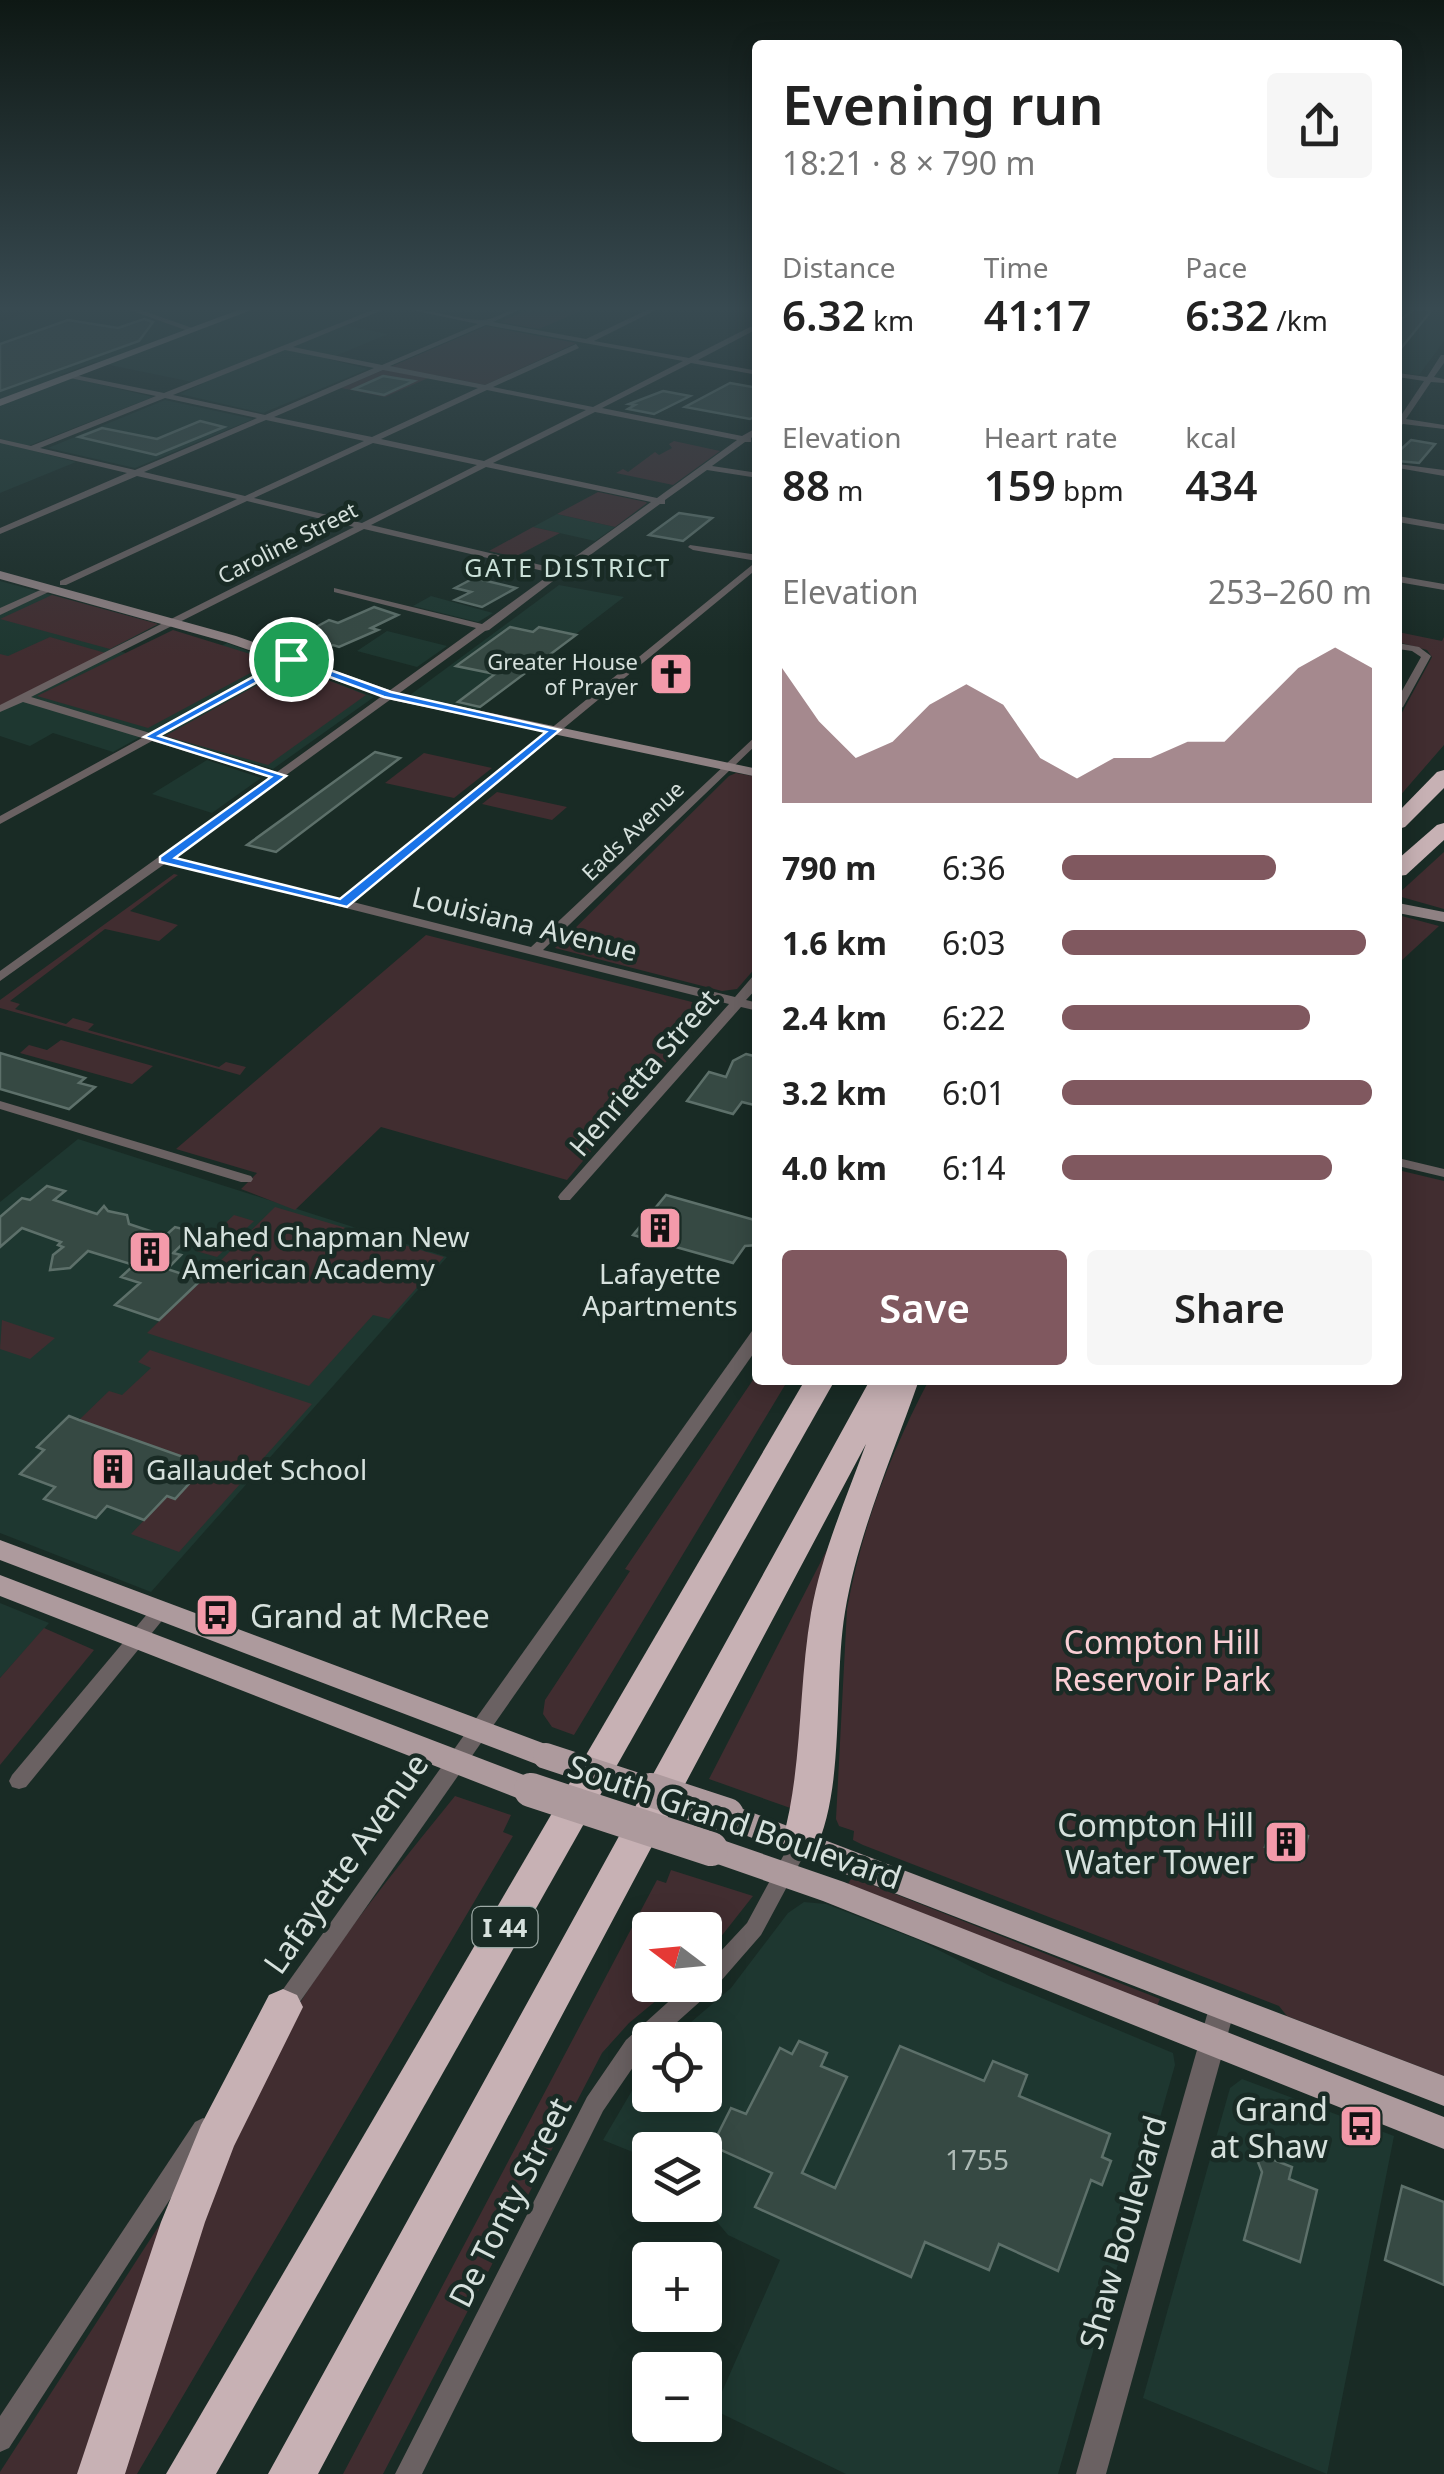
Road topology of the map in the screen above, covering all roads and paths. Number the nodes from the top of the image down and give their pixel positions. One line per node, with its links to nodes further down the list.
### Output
1 (93, 424): 12 (street)
2 (248, 424): 16 (street)
3 (300, 424): 11 (street)
4 (406, 424): 11 (street)
5 (567, 424): 13 (street, Caroline Street)
6 (673, 424): 9 (street)
7 (1415, 424): 8 (street)
8 (1444, 427)
9 (751, 439): 15 (street)
10 (0, 440): 12 (street)
11 (372, 440): 13 (street); 19 (street)
12 (33, 448): 16 (street)
13 (486, 465): 20 (street); 22 (street, Caroline Street)
14 (1402, 467): 17 (street)
15 (708, 468): 18 (street); 20 (street)
16 (136, 472): 19 (street); 24 (street)
17 (1444, 473)
18 (752, 475)
19 (246, 499): 22 (street); 31 (street)
20 (662, 502): 28 (street)
21 (1402, 521): 23 (street)
22 (362, 526): 28 (street); 35 (street, Caroline Street)
23 (1444, 527)
24 (0, 531)
25 (693, 547): 26 (street)
26 (752, 560)
27 (752, 566): 43 (street)
28 (563, 573): 36 (street)
29 (0, 575): 31 (main road)
30 (1402, 580): 32 (street)
31 (56, 586): 34 (street); 35 (main road)
32 (1444, 587)
33 (337, 590): 36 (street)
34 (0, 612)
35 (173, 622): 38 (main road); 40 (street, Caroline Street)
36 (486, 628): 39 (street)
37 (1402, 647): 41 (street)
38 (291, 659): 39 (main road); 44 (street)
39 (392, 696): 43 (main road); 48 (street)
40 (22, 698): 42 (street, Caroline Street); 44 (street)
41 (1402, 700)
42 (0, 709)
43 (554, 730): 46 (main road); 55 (street)
44 (150, 737): 48 (street); 51 (street)
45 (752, 743): 46 (street, Eads Avenue)
46 (728, 766): 47 (main road); 58 (street, Eads Avenue)
47 (752, 771)
48 (280, 776): 53 (street)
49 (1444, 776): 50 (highway)
50 (1402, 819)
51 (0, 822)
52 (1444, 828): 54 (highway)
53 (164, 859): 55 (street, Louisiana Avenue); 59 (street)
54 (1402, 866)
55 (343, 904): 58 (street, Louisiana Avenue)
56 (1404, 909): 57 (main road)
57 (1444, 918)
58 (534, 952): 61 (street, Louisiana Avenue)
59 (0, 978)
60 (752, 986): 61 (street, Henrietta Street)
61 (737, 1002): 62 (street, Louisiana Avenue); 67 (street, Henrietta Street)
62 (752, 1006)
63 (0, 1105): 66 (street)
64 (1402, 1163): 65 (street)
65 (1444, 1173)
66 (246, 1180)
67 (566, 1197)
68 (752, 1343): 76 (street, Lafayette Avenue)
69 (817, 1385): 90 (highway, I 44)
70 (881, 1385): 91 (highway, I 44)
71 (902, 1385): 79 (highway)
72 (0, 1550): 74 (main road, South Grand Boulevard)
73 (0, 1585): 75 (main road, South Grand Boulevard)
74 (158, 1612): 75 (street); 76 (main road, South Grand Boulevard)
75 (137, 1638): 77 (main road, South Grand Boulevard); 78 (street)
76 (477, 1733): 77 (street, Lafayette Avenue); 79 (main road, South Grand Boulevard, bridge)
77 (455, 1764): 80 (main road, South Grand Boulevard, bridge); 83 (street, Lafayette Avenue)
78 (19, 1781)
79 (801, 1842): 80 (street, De Tonty Street); 84 (main road, South Grand Boulevard)
80 (786, 1874): 81 (street, De Tonty Street); 85 (main road, South Grand Boulevard)
81 (722, 1964)
82 (684, 2002): 92 (street, De Tonty Street)
83 (283, 2006): 88 (street, Lafayette Avenue); 89 (highway)
84 (1222, 2008): 85 (street, Shaw Boulevard); 86 (main road, South Grand Boulevard)
85 (1211, 2042): 87 (main road, South Grand Boulevard); 93 (street, Shaw Boulevard)
86 (1444, 2091)
87 (1444, 2133)
88 (0, 2439)
89 (101, 2474)
90 (190, 2474)
91 (292, 2474)
92 (408, 2474)
93 (1091, 2474)

